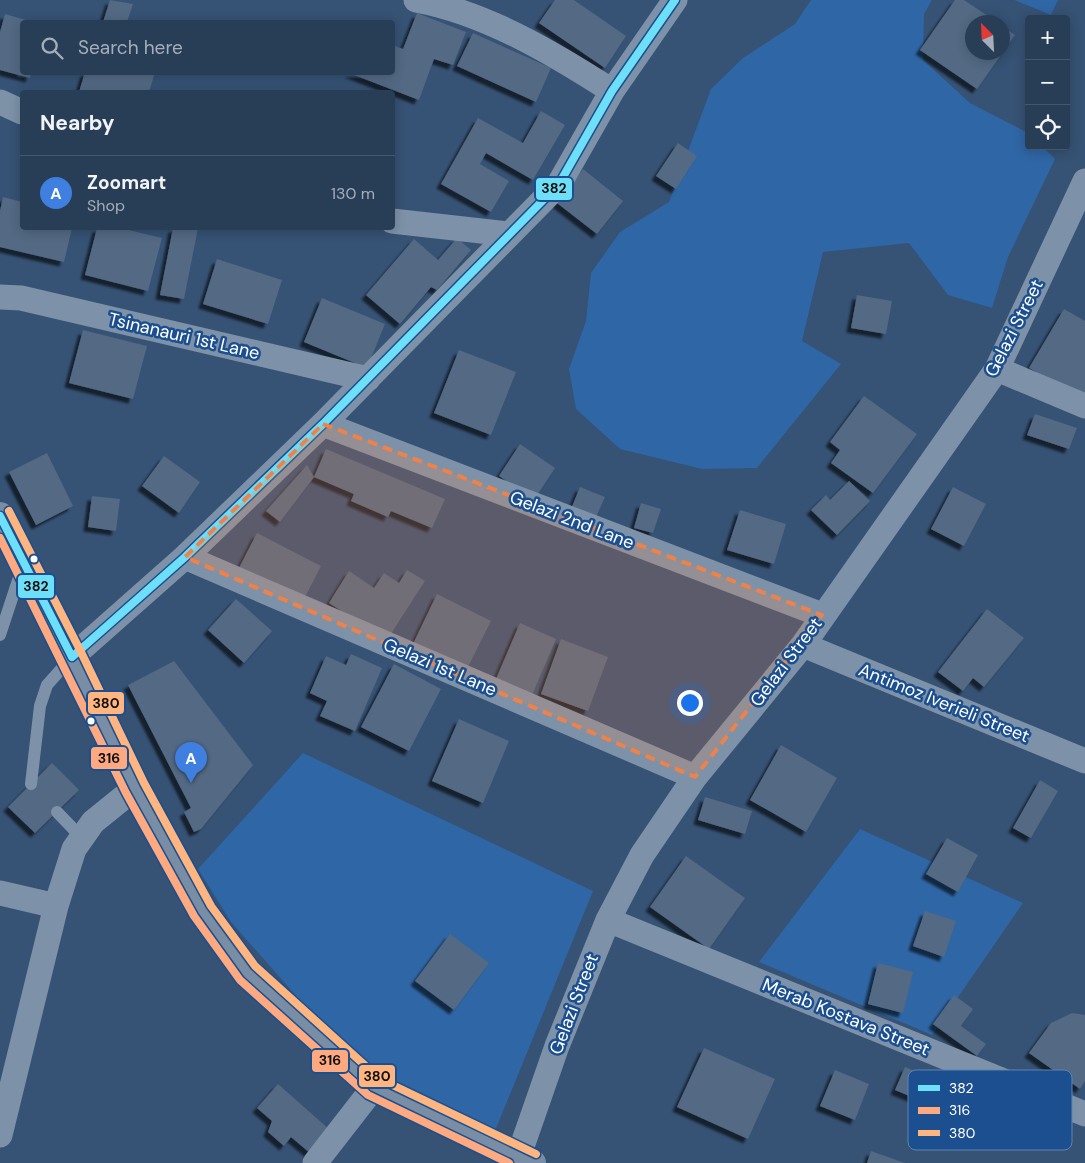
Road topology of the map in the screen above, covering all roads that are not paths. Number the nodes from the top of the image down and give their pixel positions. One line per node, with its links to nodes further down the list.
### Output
1 (416, 0): 3 (street)
2 (674, 0): 3 (street)
3 (612, 91): 8 (street)
4 (0, 102): 5 (street)
5 (20, 111)
6 (1085, 181): 10 (street, Gelazi Street)
7 (395, 220): 8 (street)
8 (508, 234): 11 (street)
9 (0, 297): 11 (street, Tsinanauri 1st Lane)
10 (997, 369): 12 (street); 17 (street, Gelazi Street)
11 (368, 379): 13 (street)
12 (1085, 406)
13 (323, 424): 15 (street); 17 (street, Gelazi 2nd Lane)
14 (0, 516): 16 (main road)
15 (185, 557): 20 (street); 22 (street, Gelazi 1st Lane)
16 (24, 563): 18 (lane); 20 (main road)
17 (822, 616): 19 (street, Gelazi Street)
18 (0, 635)
19 (803, 644): 21 (street, Antimoz Iverieli Street); 22 (street, Gelazi Street)
20 (72, 656): 23 (lane); 24 (main road)
21 (1085, 761)
22 (695, 777): 29 (street, Gelazi Street)
23 (31, 784)
24 (135, 788): 26 (street); 31 (main road)
25 (57, 812): 26 (lane)
26 (82, 838): 28 (street)
27 (0, 893): 28 (street)
28 (56, 906): 34 (street)
29 (608, 920): 30 (street, Merab Kostava Street); 35 (street, Gelazi Street)
30 (977, 1070)
31 (374, 1087): 35 (main road); 36 (street)
32 (1072, 1109): 33 (street, Merab Kostava Street)
33 (1085, 1114)
34 (0, 1135)
35 (525, 1160)
36 (315, 1163)

